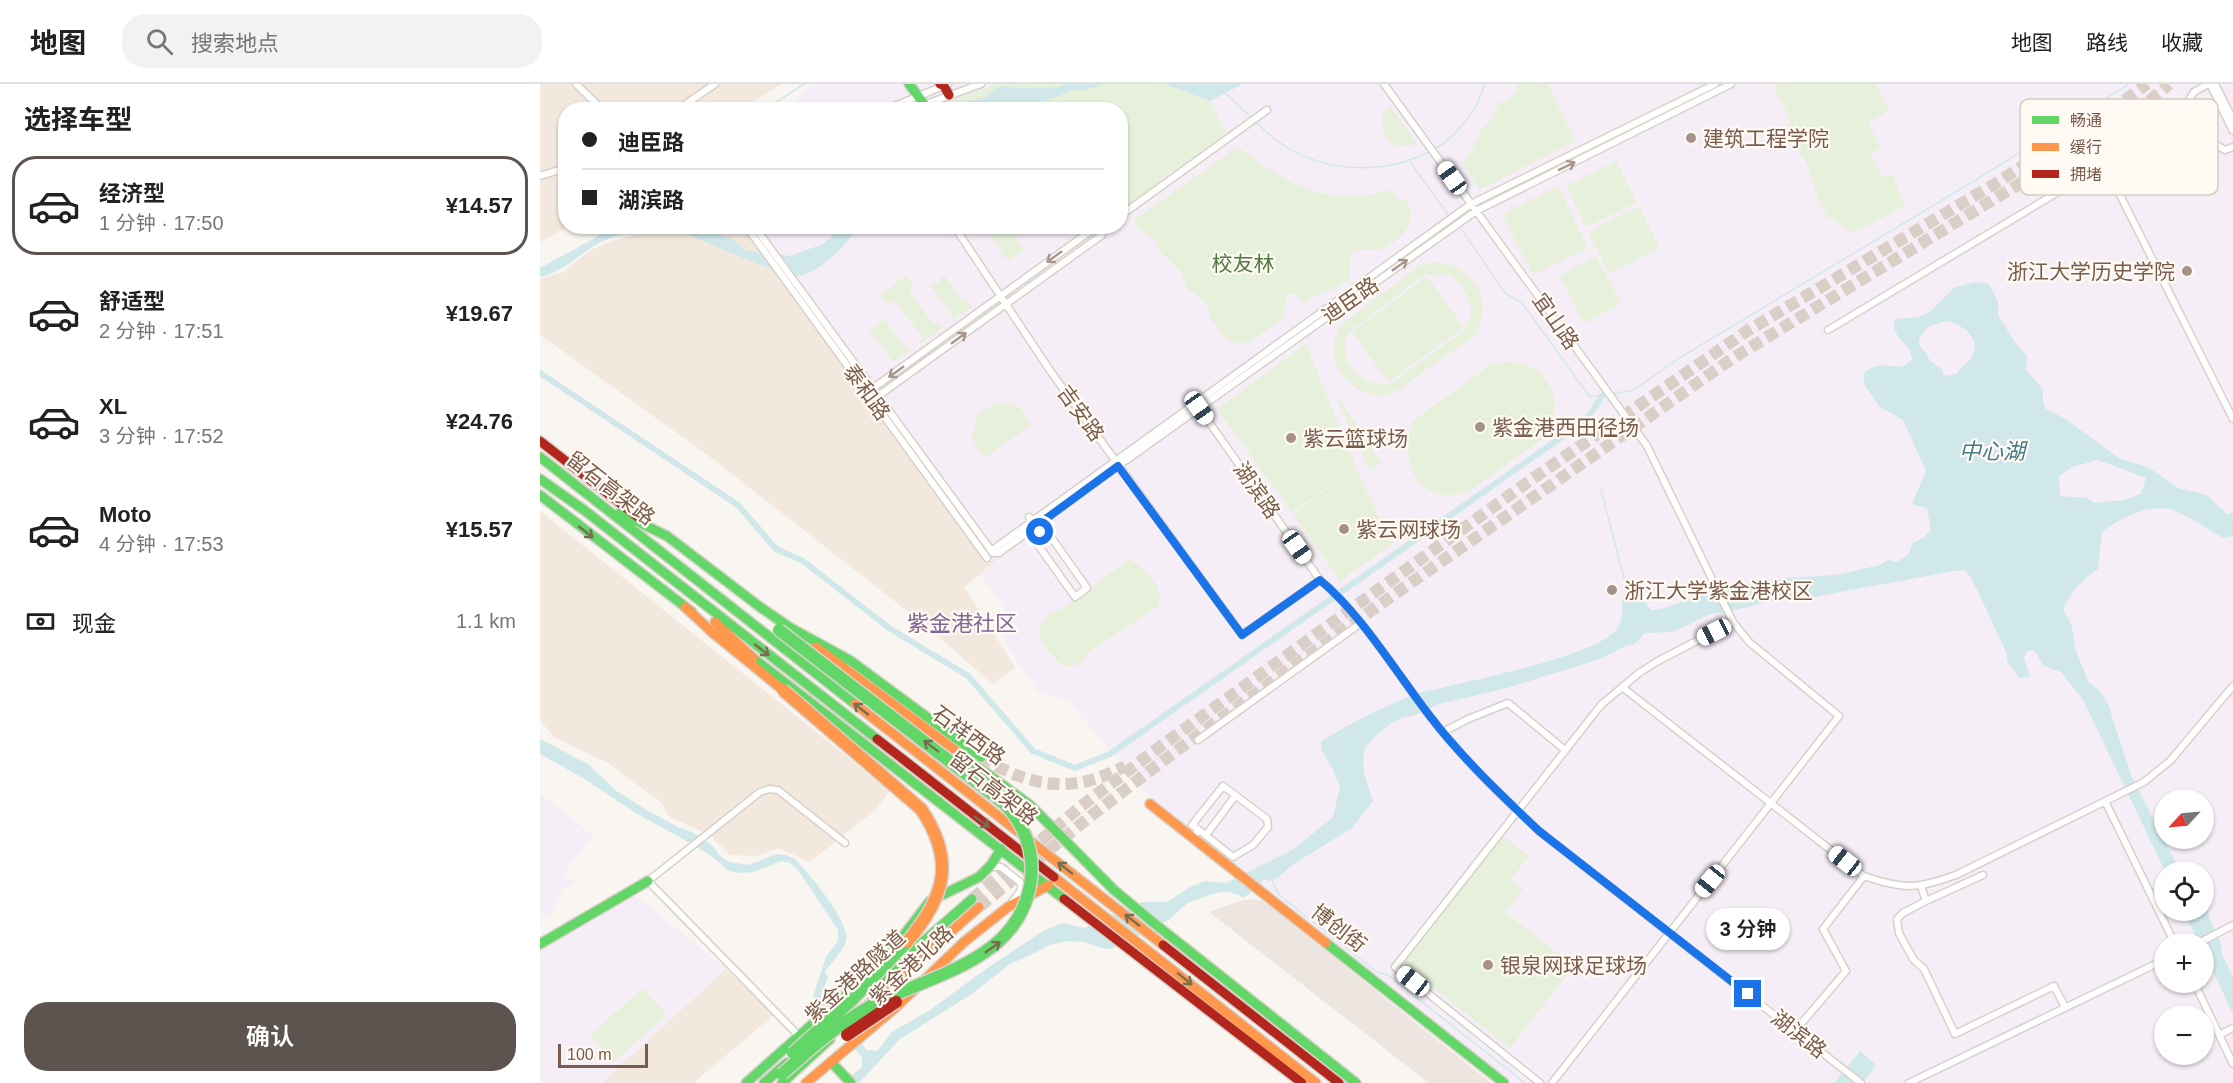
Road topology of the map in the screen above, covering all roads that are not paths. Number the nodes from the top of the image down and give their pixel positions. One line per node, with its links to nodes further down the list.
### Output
1 (576, 84): 14 (street)
2 (715, 84): 15 (street)
3 (909, 84): 13 (main road)
4 (981, 84): 10 (street)
5 (1384, 84): 27 (street, 宜山路)
6 (1715, 84): 27 (street, 迪臣路)
7 (1731, 84): 29 (street, 迪臣路, one-way to 7)
8 (2209, 84): 11 (street); 12 (street)
9 (2215, 84): 19 (street)
10 (945, 87): 13 (street); 13 (street)
11 (2190, 99)
12 (2217, 99)
13 (921, 100): 16 (street)
14 (595, 102)
15 (689, 102)
16 (914, 102)
17 (2218, 102): 20 (street)
18 (1265, 112): 28 (street)
19 (2233, 120)
20 (2233, 131)
21 (2218, 146): 22 (street)
22 (2233, 147)
23 (558, 170): 24 (street)
24 (540, 176)
25 (2053, 195): 39 (street)
26 (2120, 195): 43 (street)
27 (1471, 204): 29 (street, 宜山路); 42 (street, 迪臣路)
28 (1128, 210)
29 (1476, 211): 42 (street, 迪臣路, one-way to 29); 58 (street, 宜山路)
30 (753, 234): 35 (street, 泰和路)
31 (758, 234): 35 (street)
32 (959, 234): 37 (street, 吉安路)
33 (1086, 234): 37 (street, one-way to 37)
34 (1102, 234): 38 (street)
35 (766, 248): 36 (street, 泰和路)
36 (789, 280): 40 (street, 泰和路); 55 (street, 泰和路)
37 (1000, 297): 38 (street, 吉安路); 40 (street, one-way to 40)
38 (1006, 304): 41 (street, one-way to 38); 46 (street, 吉安路)
39 (1828, 330)
40 (872, 389): 41 (street, 泰和路)
41 (878, 396): 55 (street, 泰和路)
42 (1197, 405): 46 (street, 迪臣路); 56 (street, 湖滨路)
43 (2233, 419)
44 (540, 441): 52 (main road, 石祥西路)
45 (540, 457): 49 (main road, 留石高架路)
46 (1116, 463): 51 (street, 迪臣路); 56 (street, 吉安路)
47 (540, 479): 50 (main road, 留石高架路)
48 (540, 495): 57 (main road, one-way to 57)
49 (595, 501): 52 (main road); 53 (main road, 留石高架路)
50 (584, 510): 61 (main road); 85 (main road, 留石高架路, one-way to 85)
51 (1032, 521): 54 (street); 55 (street, 迪臣路)
52 (667, 536): 60 (main road, 石祥西路)
53 (642, 537): 60 (main road); 87 (main road, 留石高架路, one-way to 53)
54 (1045, 541): 54 (street)
55 (991, 554)
56 (1320, 580): 59 (street, 湖滨路)
57 (685, 607): 61 (main road); 101 (main road, bridge)
58 (1733, 620): 62 (street); 71 (street, 宜山路)
59 (1361, 623): 64 (street, 湖滨路); 65 (street)
60 (784, 628): 67 (main road); 87 (main road, 石祥西路); 101 (main road, one-way to 60, bridge)
61 (753, 658): 76 (main road)
62 (1622, 687): 66 (street); 71 (street)
63 (2233, 687): 69 (street)
64 (1443, 732): 66 (street); 72 (street, 湖滨路)
65 (1198, 740)
66 (1565, 750): 72 (street)
67 (981, 757)
68 (1235, 796): 73 (street); 74 (street); 74 (street)
69 (2105, 801): 82 (street); 89 (street)
70 (1150, 804): 73 (main road, 博创街)
71 (1771, 804): 79 (street); 88 (street)
72 (1517, 811): 88 (street, 湖滨路); 112 (street)
73 (1196, 834): 74 (street); 111 (main road, 博创街)
74 (1206, 835)
75 (845, 843): 80 (street)
76 (1000, 849): 77 (main road, 紫金港北路); 81 (main road)
77 (988, 868): 84 (street); 98 (main road, 紫金港北路)
78 (1983, 875): 83 (street)
79 (1864, 876): 82 (street); 96 (street)
80 (648, 881): 91 (main road); 98 (street)
81 (1049, 885): 84 (main road, 紫金港北路); 85 (main road)
82 (1921, 886): 83 (street)
83 (1926, 902): 94 (street)
84 (1008, 907): 99 (main road, 紫金港北路)
85 (1099, 918): 107 (main road); 108 (main road, 留石高架路, one-way to 108)
86 (2232, 927): 90 (street)
87 (1157, 933): 109 (main road, 留石高架路); 110 (main road, 石祥西路)
88 (1669, 933): 96 (street, 湖滨路); 113 (street)
89 (2170, 933)
90 (2214, 936)
91 (540, 944)
92 (2154, 965): 94 (street)
93 (2198, 993): 97 (street)
94 (2066, 1008): 115 (street)
95 (2232, 1028): 97 (street)
96 (1794, 1031): 114 (street, 湖滨路)
97 (2219, 1035): 100 (street)
98 (800, 1037): 103 (main road, 紫金港北路)
99 (831, 1062): 102 (main road); 106 (main road, 紫金港北路)
100 (2233, 1064)
101 (783, 1077): 104 (main road); 104 (main road, 紫金港路隧道); 105 (main road)
102 (849, 1080)
103 (746, 1083)
104 (762, 1083)
105 (772, 1083)
106 (807, 1083)
107 (1302, 1083)
108 (1316, 1083)
109 (1339, 1083)
110 (1356, 1083)
111 (1504, 1083)
112 (1540, 1083)
113 (1552, 1083)
114 (1861, 1083)
115 (1909, 1083)

